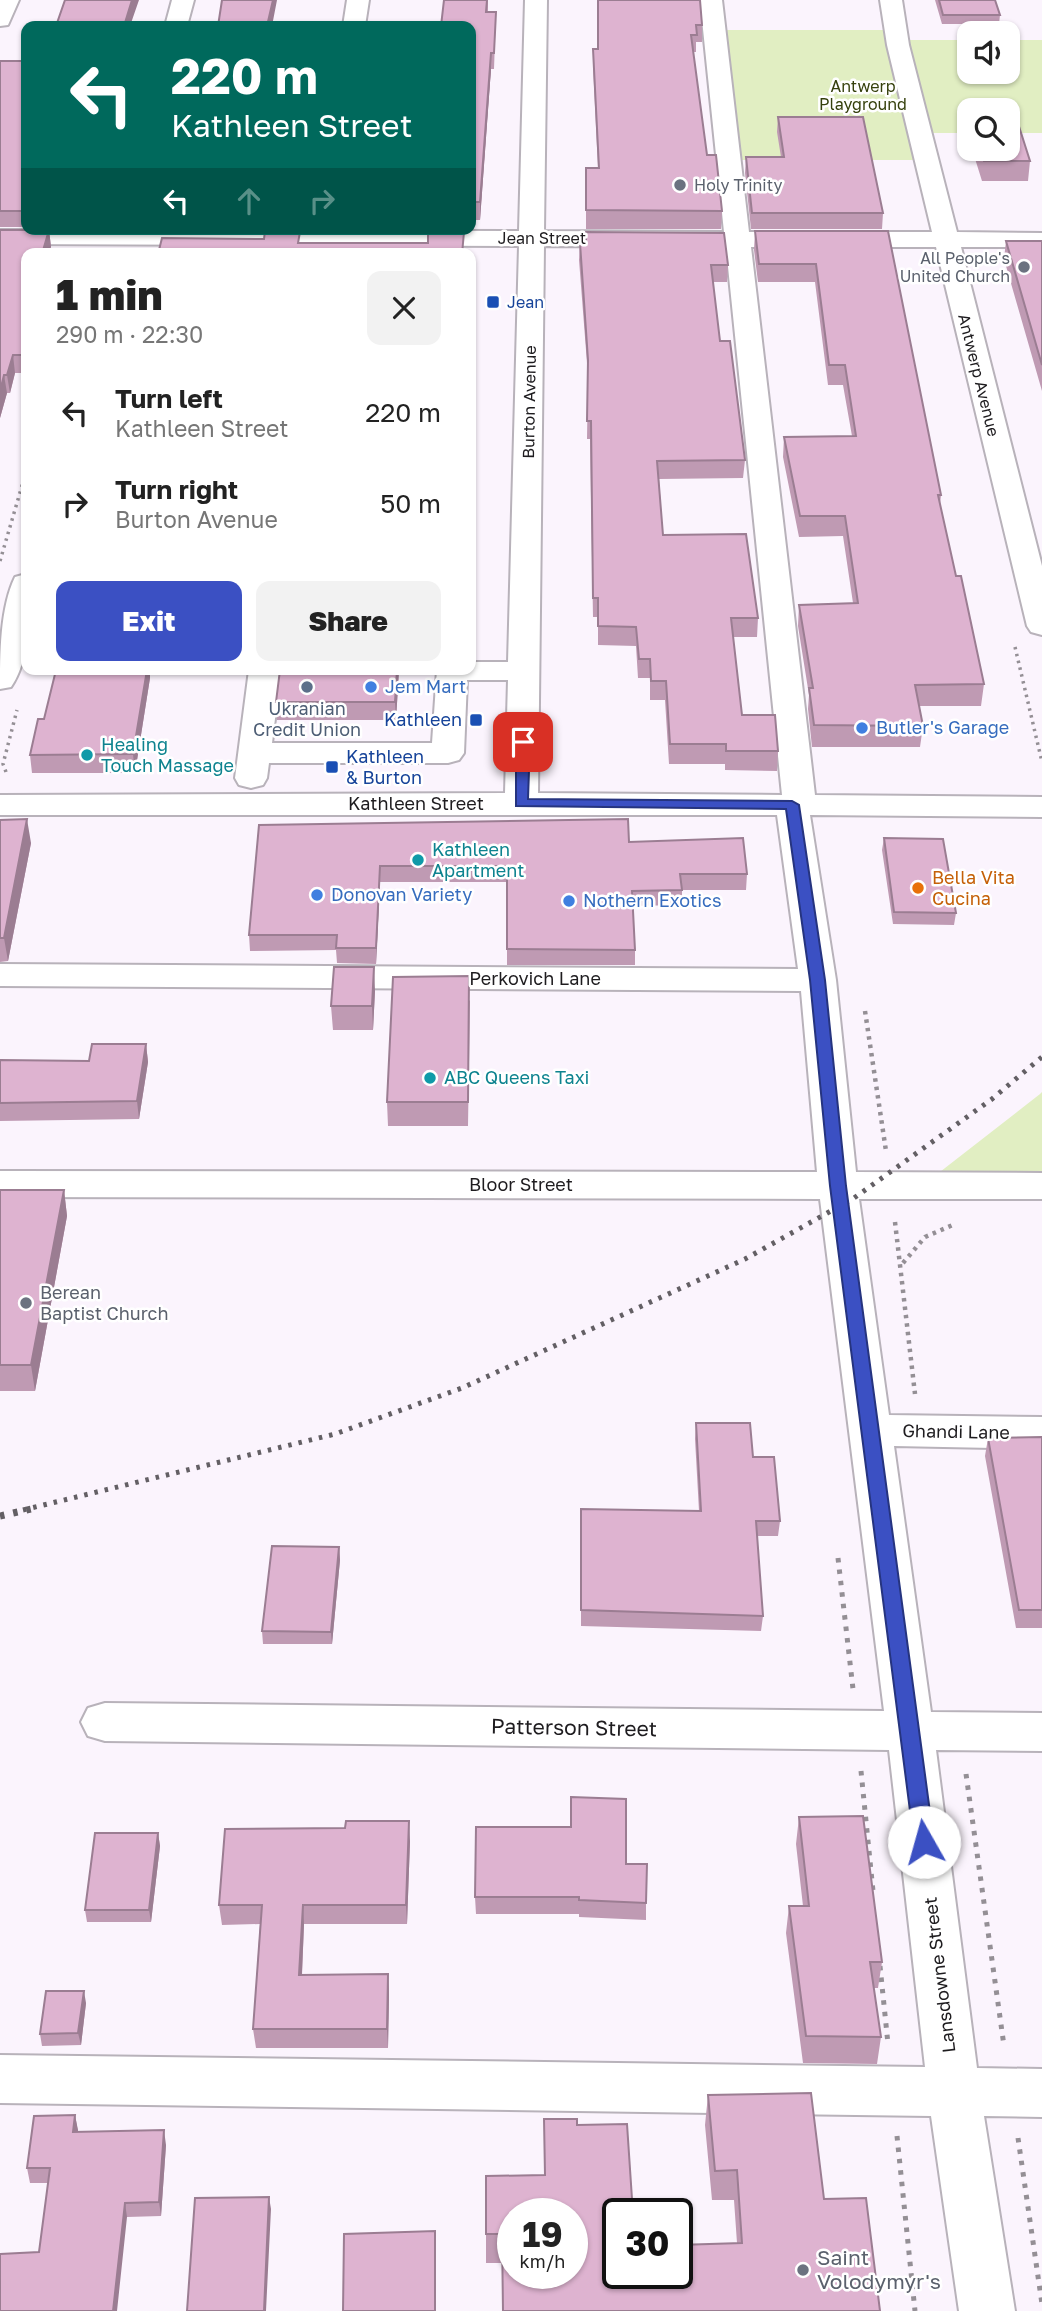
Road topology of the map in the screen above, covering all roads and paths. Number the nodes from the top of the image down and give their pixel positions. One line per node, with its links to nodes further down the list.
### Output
1 (8, 0): 7 (street)
2 (183, 0): 8 (street)
3 (358, 0): 9 (street)
4 (536, 0): 11 (street, Burton Avenue)
5 (711, 0): 12 (street, Lansdowne Street)
6 (891, 0): 13 (street, Antwerp Avenue)
7 (0, 20)
8 (177, 21)
9 (355, 21)
10 (0, 237): 14 (street, Jean Street)
11 (531, 238): 12 (street, Jean Street); 15 (street, Jean Street); 22 (street, Burton Avenue)
12 (736, 238): 13 (street, Jean Street); 30 (street, Lansdowne Street)
13 (945, 239): 16 (street, Jean Street); 20 (street, Antwerp Avenue)
14 (120, 240): 15 (street, Jean Street)
15 (320, 240)
16 (1042, 240)
17 (21, 489): 18 (path)
18 (0, 561)
19 (21, 616): 25 (street)
20 (1042, 626)
21 (476, 671): 22 (street)
22 (525, 671): 28 (street, Burton Avenue)
23 (264, 675): 26 (street)
24 (452, 675): 26 (street)
25 (10, 688): 27 (path)
26 (254, 753): 29 (street)
27 (4, 792): 29 (street, Kathleen Street)
28 (521, 803): 29 (street, Kathleen Street); 30 (street, Kathleen Street)
29 (248, 804)
30 (796, 805): 31 (street, Kathleen Street); 33 (street, Lansdowne Street)
31 (1042, 807)
32 (0, 975): 33 (street, Perkovich Lane)
33 (818, 980): 36 (street, Lansdowne Street)
34 (864, 1001): 37 (path)
35 (0, 1184): 36 (street, Bloor Street)
36 (838, 1186): 37 (street, Bloor Street); 41 (street, Lansdowne Street)
37 (889, 1186): 38 (street, Bloor Street); 40 (path)
38 (1042, 1186)
39 (958, 1222): 40 (path)
40 (902, 1264): 42 (path)
41 (871, 1430): 42 (street, Ghandi Lane); 47 (street, Lansdowne Street)
42 (918, 1431): 43 (street, Ghandi Lane)
43 (1042, 1433)
44 (838, 1554): 46 (path)
45 (105, 1722): 46 (street, Patterson Street)
46 (857, 1731): 47 (street, Patterson Street); 50 (path)
47 (910, 1731): 48 (street, Patterson Street); 54 (street, Lansdowne Street)
48 (960, 1731): 49 (street, Patterson Street); 55 (path)
49 (1042, 1732)
50 (873, 1897)
51 (879, 1952): 53 (path)
52 (0, 2079): 53 (street)
53 (892, 2091): 54 (street); 57 (path)
54 (954, 2092): 55 (street); 58 (street, Lansdowne Street)
55 (1027, 2093): 56 (path)
56 (1042, 2304)
57 (915, 2311)
58 (987, 2311)

